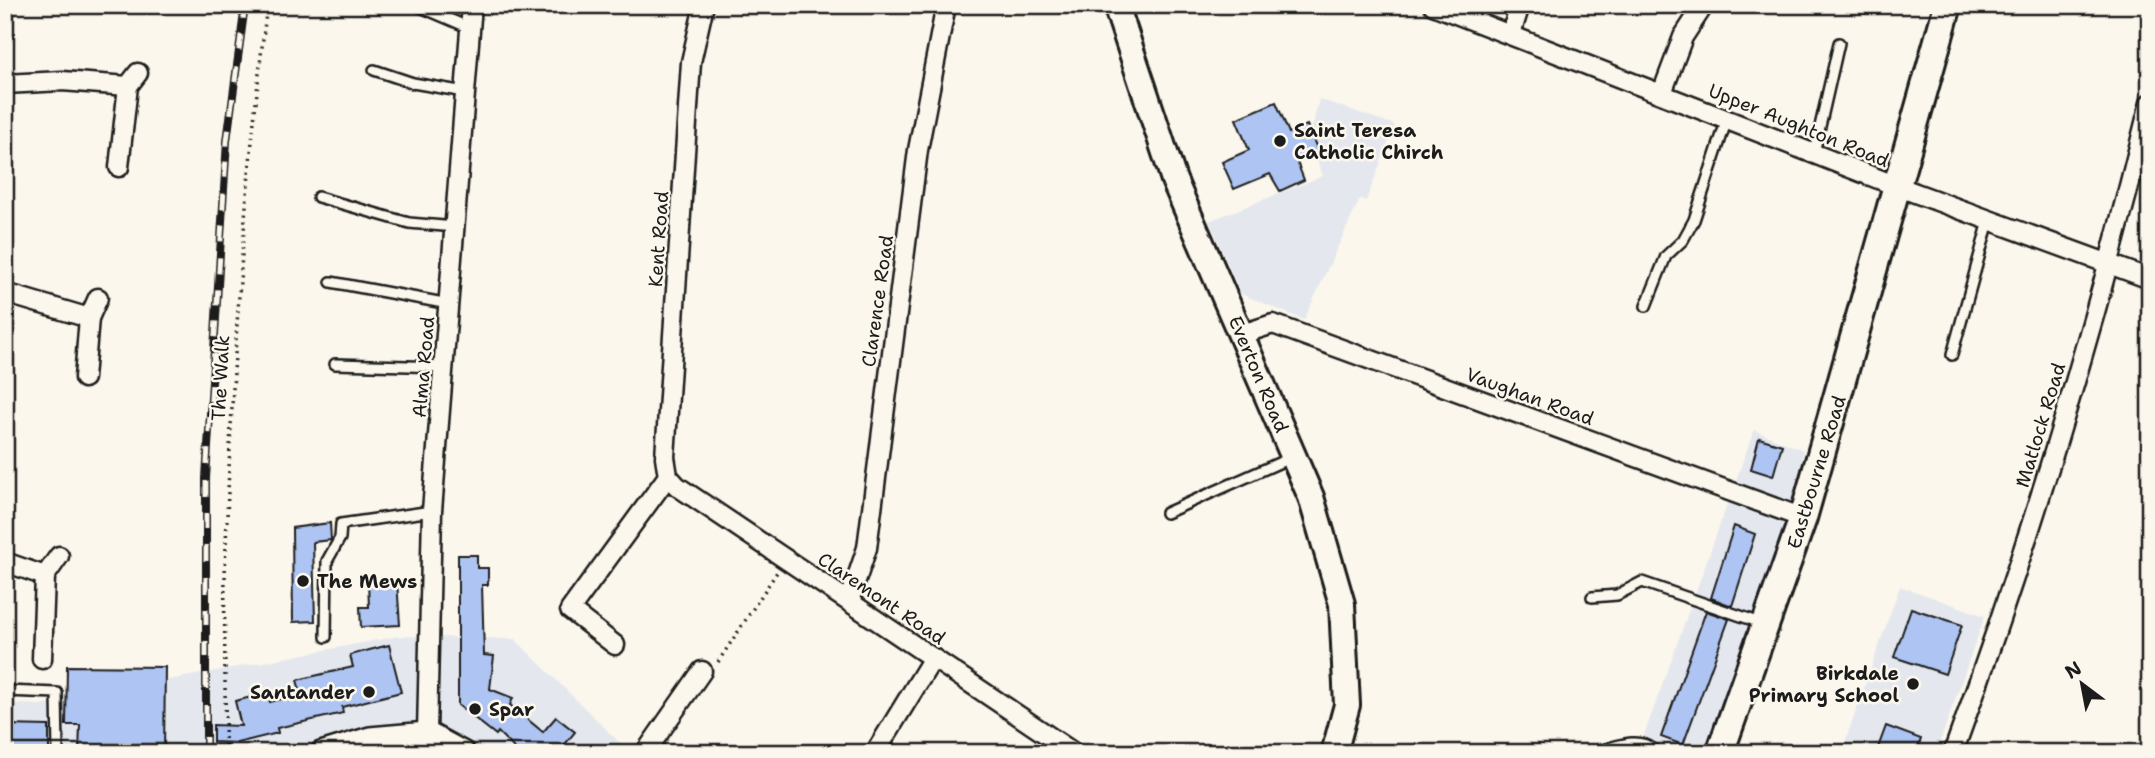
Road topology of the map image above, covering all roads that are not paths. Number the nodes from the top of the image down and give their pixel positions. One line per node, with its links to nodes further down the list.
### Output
1 (416, 5): 10 (lane)
2 (472, 5): 10 (street, Alma Road)
3 (704, 5): 39 (street, Kent Road)
4 (946, 5): 47 (street, Clarence Road)
5 (1116, 5): 33 (main road, Everton Road)
6 (1433, 5): 11 (street, Upper Aughton Road)
7 (1520, 5): 11 (street)
8 (1704, 5): 16 (street)
9 (1948, 5): 21 (main road, Eastbourne Road)
10 (470, 28): 15 (street, Alma Road)
11 (1511, 34): 16 (street, Upper Aughton Road)
12 (1839, 43): 19 (lane)
13 (374, 69): 15 (lane)
14 (5, 84): 20 (street)
15 (465, 92): 24 (street, Alma Road)
16 (1662, 93): 18 (street, Upper Aughton Road)
17 (2150, 103): 25 (street, Matlock Road)
18 (1727, 119): 19 (street, Upper Aughton Road); 31 (lane)
19 (1814, 153): 21 (street, Upper Aughton Road)
20 (119, 167)
21 (1899, 187): 23 (street, Upper Aughton Road); 42 (main road, Eastbourne Road)
22 (318, 197): 24 (lane)
23 (1989, 221): 25 (street, Upper Aughton Road); 34 (lane)
24 (455, 227): 30 (street, Alma Road)
25 (2110, 264): 26 (street, Upper Aughton Road); 66 (street, Matlock Road)
26 (2150, 279)
27 (331, 282): 30 (lane)
28 (5, 293): 32 (street)
29 (98, 298): 32 (street)
30 (449, 304): 36 (street, Alma Road)
31 (1646, 306)
32 (89, 317): 37 (street)
33 (1242, 334): 38 (main road, Everton Road); 42 (street, Vaughan Road)
34 (1952, 355)
35 (335, 364): 36 (lane)
36 (444, 367): 40 (street, Alma Road)
37 (84, 378)
38 (1294, 456): 41 (lane); 62 (main road, Everton Road)
39 (668, 476): 47 (street, Claremont Road); 50 (street)
40 (432, 511): 49 (lane); 55 (street, Alma Road)
41 (1166, 513)
42 (1803, 518): 48 (main road, Eastbourne Road)
43 (59, 556): 45 (street)
44 (5, 562): 45 (street)
45 (45, 576): 52 (street)
46 (1592, 597): 48 (lane)
47 (849, 601): 51 (street, Claremont Road)
48 (1766, 625): 65 (main road, Eastbourne Road)
49 (326, 637)
50 (615, 645)
51 (933, 658): 60 (street); 61 (street, Claremont Road)
52 (42, 659)
53 (702, 671): 59 (street)
54 (5, 691): 56 (lane)
55 (427, 733): 57 (street); 58 (street)
56 (58, 753)
57 (321, 753)
58 (464, 753)
59 (645, 753)
60 (875, 753)
61 (1074, 753)
62 (1334, 753)
63 (1608, 753): 64 (street)
64 (1651, 753)
65 (1720, 753)
66 (1954, 753)

